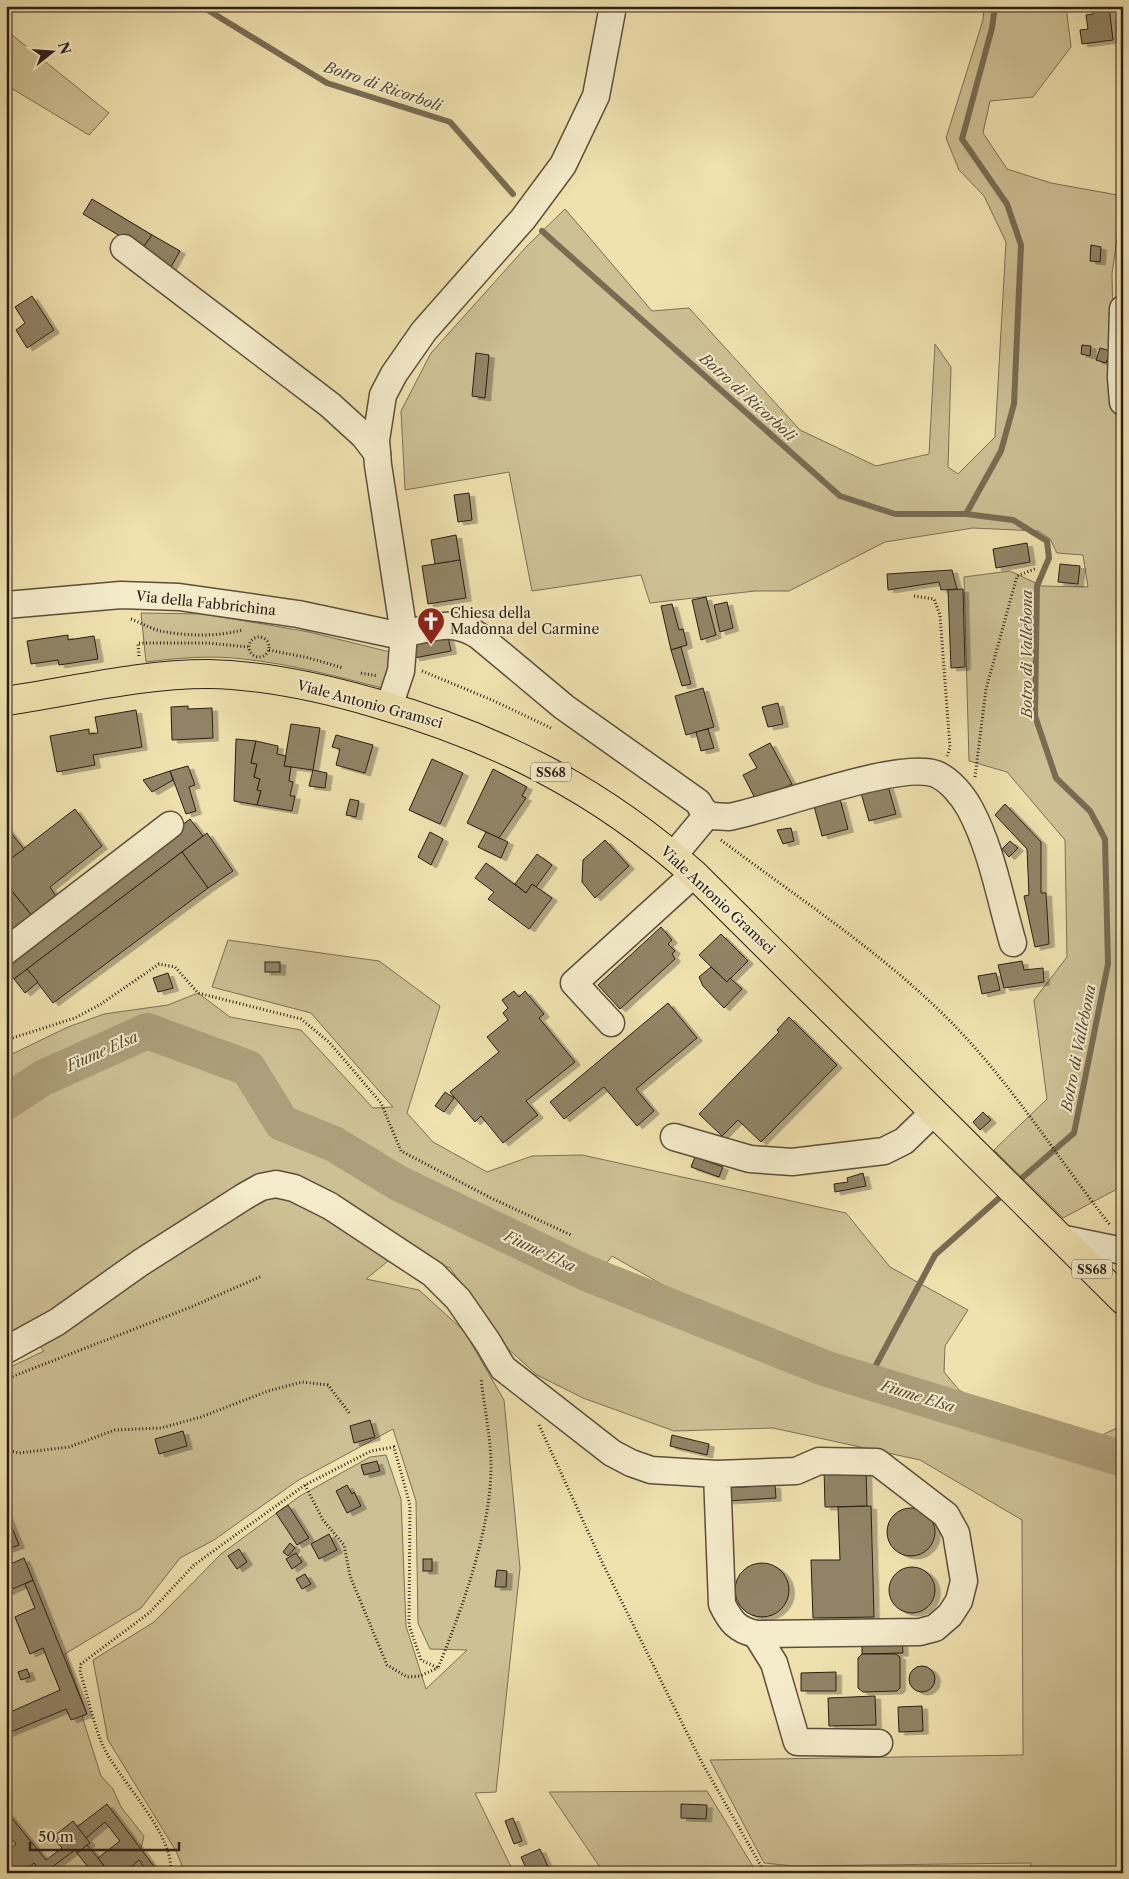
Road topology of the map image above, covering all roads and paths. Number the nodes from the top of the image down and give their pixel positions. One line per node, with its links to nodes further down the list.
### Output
1 (613, 6): 5 (street)
2 (124, 248): 5 (street)
3 (1123, 309): 4 (street)
4 (1123, 402)
5 (377, 453): 11 (street)
6 (1038, 568): 21 (path)
7 (914, 596): 20 (path)
8 (6, 605): 11 (street, Via della Fabbrichina)
9 (124, 617): 10 (path)
10 (250, 627)
11 (404, 634): 17 (street); 22 (street, Via della Fabbrichina)
12 (248, 647): 13 (path); 13 (path); 14 (path)
13 (268, 650): 15 (path)
14 (140, 659)
15 (350, 670)
16 (360, 672): 17 (path)
17 (399, 679): 19 (street)
18 (6, 701): 19 (main road, Viale Antonio Gramsci / SS68)
19 (389, 707): 24 (main road, Viale Antonio Gramsci / SS68)
20 (942, 777): 21 (street); 22 (street)
21 (970, 810): 26 (street)
22 (704, 812): 24 (street)
23 (170, 825): 27 (street)
24 (674, 856): 25 (main road, Viale Antonio Gramsci / SS68)
25 (694, 874): 28 (street); 31 (main road, Viale Antonio Gramsci / SS68)
26 (1012, 943)
27 (6, 951)
28 (611, 1023)
29 (6, 1040): 34 (path)
30 (1020, 1103): 33 (path)
31 (934, 1112): 32 (street); 35 (main road, Viale Antonio Gramsci / SS68)
32 (674, 1136)
33 (1111, 1227)
34 (571, 1235)
35 (1060, 1238): 36 (street); 38 (main road, SS68)
36 (1123, 1251)
37 (262, 1276): 41 (path)
38 (1123, 1300)
39 (487, 1341): 40 (street); 45 (street); 48 (path)
40 (6, 1350)
41 (6, 1379)
42 (350, 1414): 44 (path)
43 (537, 1422): 51 (path)
44 (6, 1450)
45 (717, 1474): 47 (street); 47 (street)
46 (305, 1485): 48 (path); 48 (path); 52 (path)
47 (756, 1634): 49 (street)
48 (438, 1668)
49 (879, 1743)
50 (1035, 1870): 51 (path)
51 (764, 1872)
52 (170, 1873)

